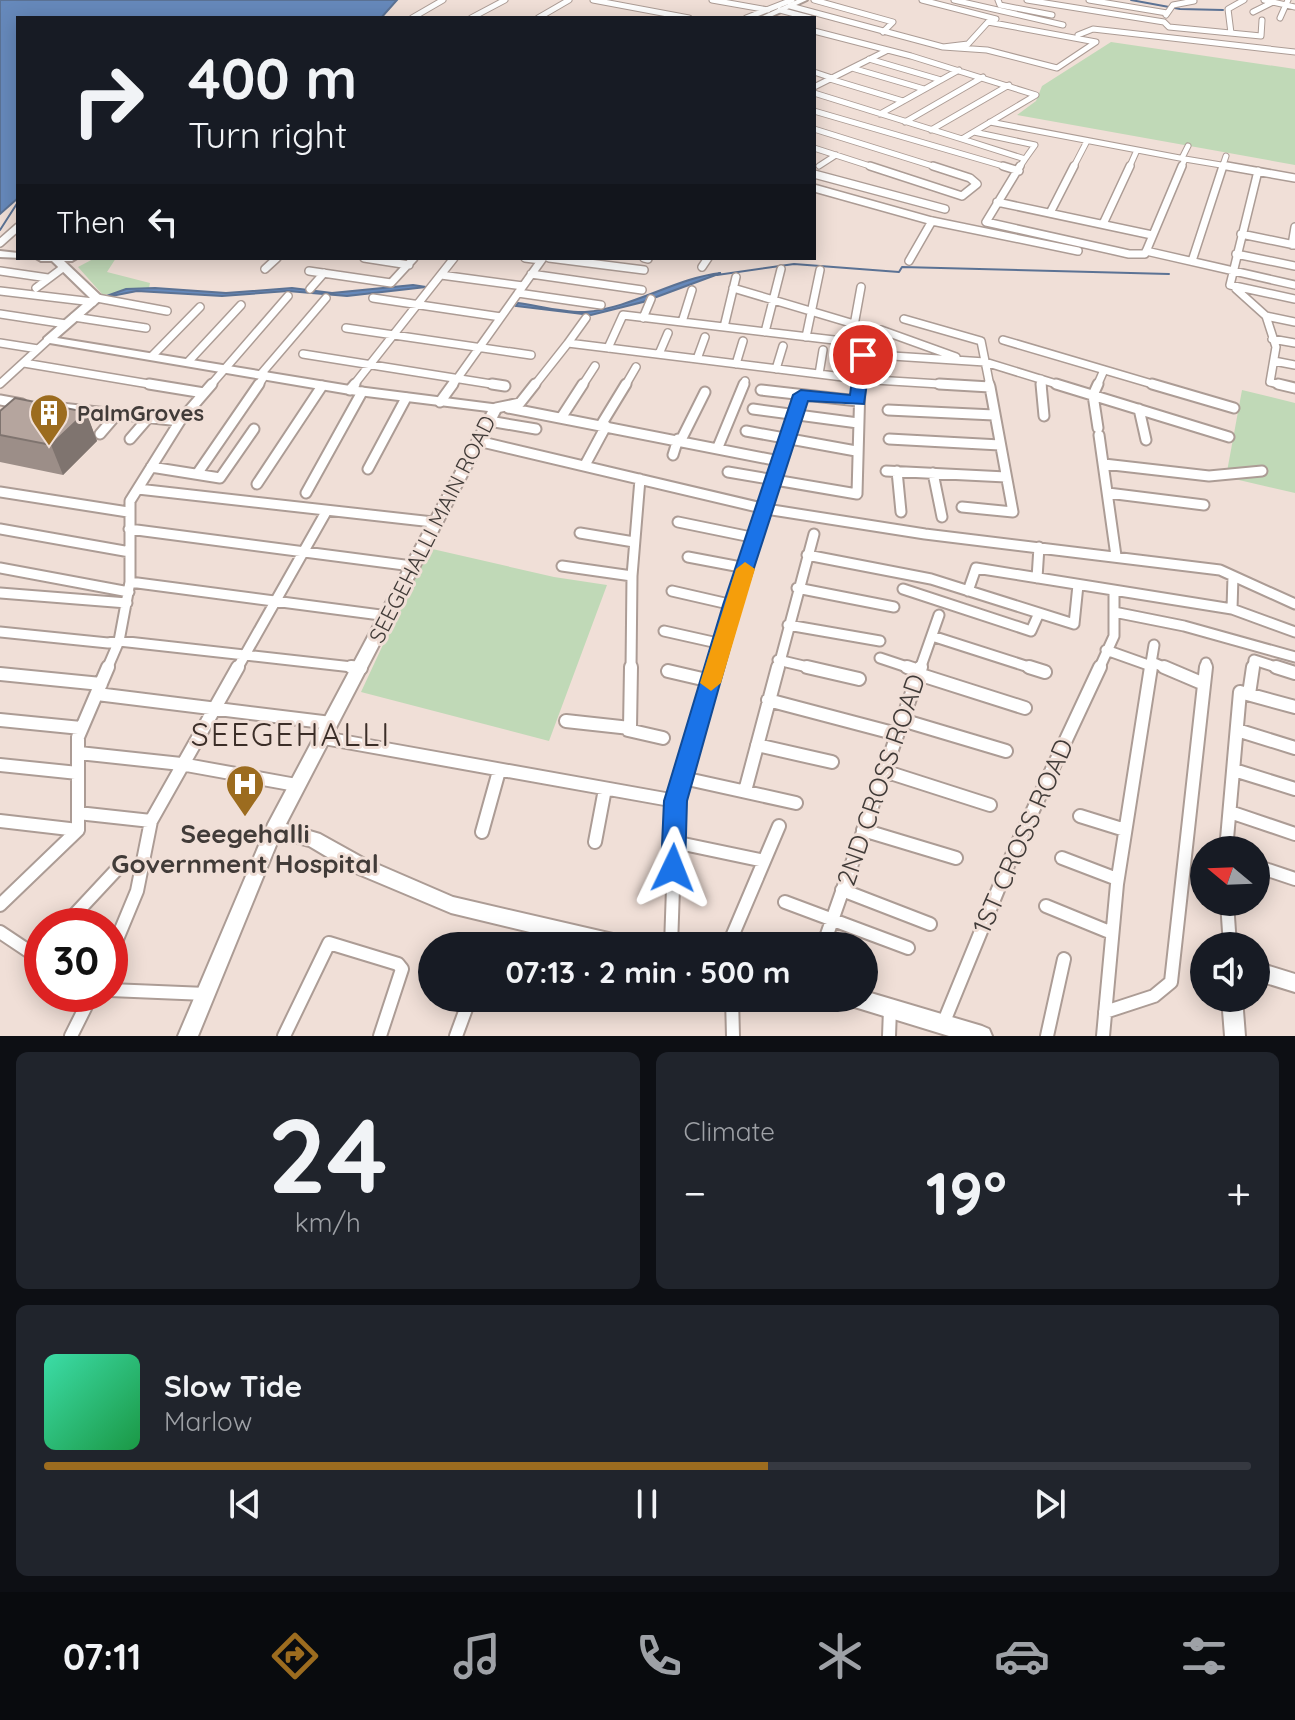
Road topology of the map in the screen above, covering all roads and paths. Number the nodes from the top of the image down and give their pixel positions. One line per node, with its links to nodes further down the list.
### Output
1 (443, 0): 30 (street)
2 (505, 0): 31 (street)
3 (569, 0): 32 (street)
4 (593, 0): 19 (street)
5 (624, 0): 19 (street)
6 (712, 0): 34 (street)
7 (814, 0): 16 (street)
8 (922, 0): 46 (street)
9 (954, 0): 39 (street)
10 (998, 0): 28 (street)
11 (1027, 0): 38 (street)
12 (1089, 0): 26 (street)
13 (1244, 0): 42 (street)
14 (1264, 0): 17 (street)
15 (1194, 1): 26 (street)
16 (822, 2): 20 (street); 41 (street)
17 (1273, 2): 22 (street); 25 (street)
18 (791, 3): 20 (street); 23 (street); 34 (street)
19 (617, 4): 33 (street)
20 (803, 5): 41 (street)
21 (1295, 7): 22 (street)
22 (1285, 9): 27 (street)
23 (780, 10): 34 (street); 35 (street)
24 (413, 11): 29 (street)
25 (1253, 12)
26 (1167, 13): 38 (street)
27 (1295, 14)
28 (1052, 15)
29 (405, 16)
30 (415, 16)
31 (475, 16)
32 (540, 16)
33 (679, 16)
34 (766, 16)
35 (801, 16)
36 (816, 20): 43 (street)
37 (1262, 20): 42 (street)
38 (1164, 22): 42 (street)
39 (1063, 25)
40 (816, 32): 45 (street)
41 (883, 32): 44 (street)
42 (1231, 33)
43 (870, 34)
44 (943, 47): 44 (street)
45 (888, 50): 47 (street); 49 (street)
46 (1295, 52)
47 (869, 59): 48 (street); 53 (street)
48 (852, 68): 52 (street); 56 (street)
49 (959, 70): 51 (street); 53 (street)
50 (816, 73): 52 (street)
51 (983, 77): 54 (street); 61 (street)
52 (831, 78): 55 (street); 58 (street)
53 (941, 80): 56 (street)
54 (1009, 85): 62 (street); 64 (street)
55 (816, 86)
56 (924, 89): 58 (street)
57 (816, 94): 60 (street)
58 (903, 101): 60 (street)
59 (816, 112): 80 (street)
60 (880, 114): 61 (street)
61 (905, 122): 64 (street)
62 (990, 122): 66 (street); 67 (street)
63 (816, 130): 74 (street)
64 (931, 130): 68 (street)
65 (1089, 131): 69 (street)
66 (974, 132): 68 (street); 70 (street)
67 (1040, 132): 69 (street); 70 (street)
68 (962, 139): 77 (street)
69 (1086, 140): 73 (street); 87 (street)
70 (1035, 145): 77 (street)
71 (1188, 146): 76 (street)
72 (816, 149): 74 (street)
73 (1137, 150): 76 (street); 89 (street)
74 (836, 155): 79 (street)
75 (1226, 156): 78 (street)
76 (1184, 158): 78 (street); 93 (street)
77 (1025, 159): 80 (street)
78 (1221, 164): 81 (street); 107 (street)
79 (819, 166)
80 (1019, 171): 85 (street)
81 (1258, 171): 83 (street); 92 (street)
82 (816, 175): 86 (street)
83 (1295, 178)
84 (816, 189): 88 (street)
85 (997, 202): 87 (street); 97 (street)
86 (945, 209)
87 (1050, 213): 89 (street)
88 (932, 221): 96 (street); 106 (street)
89 (1103, 224): 93 (street)
90 (1295, 227): 95 (street)
91 (16, 229): 94 (street)
92 (1241, 234): 95 (street); 98 (street)
93 (1152, 235): 97 (street)
94 (0, 243)
95 (1293, 245)
96 (1078, 251)
97 (1146, 251): 107 (street)
98 (1236, 254): 109 (street); 117 (street)
99 (275, 260): 111 (street)
100 (388, 260): 108 (street)
101 (452, 260): 120 (street)
102 (543, 260): 119 (street)
103 (553, 260): 113 (street)
104 (707, 260): 110 (street)
105 (64, 261): 122 (street); 138 (street)
106 (909, 261)
107 (1192, 261): 117 (street)
108 (412, 262): 118 (street)
109 (1295, 266)
110 (702, 267)
111 (265, 269)
112 (781, 269): 139 (street)
113 (644, 270)
114 (820, 270): 145 (street)
115 (0, 271): 122 (street)
116 (309, 271): 118 (street)
117 (1232, 271): 123 (street); 125 (street)
118 (324, 273): 128 (street)
119 (531, 274): 129 (street); 130 (street)
120 (441, 275): 129 (street); 141 (street)
121 (736, 277): 127 (street)
122 (48, 278): 126 (street)
123 (1295, 285)
124 (861, 287): 155 (street)
125 (1233, 287): 137 (street); 147 (street)
126 (36, 288)
127 (733, 288): 139 (street); 156 (street)
128 (310, 289)
129 (520, 290): 142 (street); 148 (street)
130 (642, 290)
131 (692, 290): 153 (street)
132 (0, 291): 138 (street)
133 (288, 296): 194 (street)
134 (326, 298): 199 (street)
135 (373, 298): 141 (street)
136 (651, 299): 150 (street)
137 (1295, 299)
138 (95, 300): 144 (street); 152 (street)
139 (774, 300): 145 (street); 160 (street)
140 (241, 305): 186 (street)
141 (417, 305): 148 (street); 162 (street)
142 (601, 305)
143 (200, 307): 182 (street)
144 (167, 311)
145 (811, 311): 155 (street); 164 (street)
146 (0, 314): 152 (street)
147 (1266, 316): 154 (street); 165 (street)
148 (501, 317): 173 (street)
149 (586, 318): 170 (street)
150 (643, 318): 153 (street); 174 (street)
151 (904, 319): 187 (street)
152 (70, 320): 157 (street); 166 (street)
153 (682, 322): 156 (street)
154 (1295, 322)
155 (854, 324): 164 (street)
156 (724, 327): 160 (street)
157 (146, 328)
158 (346, 328): 162 (street)
159 (881, 330): 184 (street)
160 (765, 332): 164 (street)
161 (668, 333): 178 (street)
162 (394, 335): 173 (street); 189 (street)
163 (705, 337): 183 (street)
164 (806, 337)
165 (1272, 339): 171 (street); 185 (street)
166 (48, 340): 175 (street); 182 (street, SEEGEHALLI MAIN ROAD)
167 (1003, 340): 197 (street)
168 (743, 341): 190 (street)
169 (0, 343): 175 (street)
170 (568, 343): 174 (street); 225 (street)
171 (1295, 343)
172 (783, 346): 195 (street)
173 (479, 348): 179 (street); 201 (street)
174 (608, 348): 178 (street)
175 (38, 349): 188 (street)
176 (823, 350): 200 (street)
177 (303, 354): 189 (street)
178 (659, 354): 183 (street)
179 (531, 355)
180 (863, 355): 202 (street)
181 (877, 355): 184 (street)
182 (152, 356): 186 (street, SEEGEHALLI MAIN ROAD)
183 (697, 359): 190 (street)
184 (967, 360): 187 (street)
185 (1274, 361): 191 (street); 209 (street)
186 (188, 362): 194 (street, SEEGEHALLI MAIN ROAD)
187 (985, 362): 203 (street); 208 (street)
188 (24, 363): 198 (street); 213 (street)
189 (369, 364): 201 (street); 211 (street)
190 (736, 364): 195 (street)
191 (1295, 365)
192 (595, 366): 231 (street)
193 (636, 367): 235 (street)
194 (224, 368): 199 (street, SEEGEHALLI MAIN ROAD); 213 (street)
195 (776, 369): 200 (street)
196 (0, 370): 198 (street)
197 (1104, 370): 215 (street); 220 (street)
198 (13, 373): 205 (street)
199 (263, 374): 206 (street, SEEGEHALLI MAIN ROAD); 259 (street)
200 (819, 374): 202 (street)
201 (458, 378): 207 (street); 219 (street)
202 (859, 379): 208 (street); 218 (street)
203 (1041, 379): 215 (street); 229 (street)
204 (745, 381): 248 (street)
205 (0, 384)
206 (322, 386): 211 (street, SEEGEHALLI MAIN ROAD); 263 (street)
207 (505, 386)
208 (990, 387): 227 (street)
209 (1295, 388)
210 (761, 390): 214 (street)
211 (356, 391): 216 (street, SEEGEHALLI MAIN ROAD); 266 (street)
212 (705, 392): 244 (street)
213 (204, 393): 233 (street)
214 (801, 395): 218 (street); 228 (street)
215 (1093, 395): 222 (street); 252 (street)
216 (406, 398): 219 (street, SEEGEHALLI MAIN ROAD); 255 (street)
217 (0, 400): 223 (street)
218 (858, 401): 234 (street)
219 (440, 402): 225 (street, SEEGEHALLI MAIN ROAD)
220 (1234, 408)
221 (753, 409): 228 (street)
222 (1139, 409): 240 (street); 245 (street)
223 (86, 410): 226 (street); 232 (street)
224 (888, 410): 227 (street)
225 (497, 412): 231 (street); 237 (street); 246 (street, SEEGEHALLI MAIN ROAD)
226 (118, 413): 230 (street); 239 (street)
227 (994, 415): 247 (street)
228 (795, 416): 234 (street); 242 (street)
229 (1044, 416)
230 (149, 417): 233 (street); 241 (street)
231 (561, 418): 235 (street)
232 (77, 419)
233 (180, 421): 254 (street)
234 (858, 423): 249 (street)
235 (604, 426): 244 (street); 253 (street)
236 (254, 429): 259 (street)
237 (536, 429)
238 (746, 431): 242 (street)
239 (100, 434)
240 (1229, 437)
241 (130, 439)
242 (788, 439): 249 (street); 251 (street)
243 (889, 439): 247 (street)
244 (679, 440): 248 (street); 250 (street)
245 (1146, 440)
246 (478, 441): 253 (street); 275 (street, SEEGEHALLI MAIN ROAD)
247 (1000, 445): 260 (street)
248 (718, 447): 251 (street)
249 (856, 451): 262 (street)
250 (673, 455)
251 (779, 461): 262 (street)
252 (1104, 464): 256 (street); 267 (street)
253 (585, 465): 261 (street)
254 (151, 467): 259 (street); 264 (street)
255 (368, 469)
256 (1262, 471)
257 (728, 472): 262 (street)
258 (933, 473): 260 (street); 273 (street); 274 (street)
259 (197, 474)
260 (1006, 477): 269 (street)
261 (640, 479): 270 (street); 282 (street)
262 (774, 480): 270 (street)
263 (257, 484)
264 (138, 489): 271 (street); 272 (street)
265 (0, 492): 271 (street)
266 (306, 493)
267 (1108, 493): 268 (street); 287 (street)
268 (1204, 505)
269 (962, 507)
270 (766, 509): 281 (street); 283 (street)
271 (128, 512): 278 (street)
272 (326, 512): 275 (street); 284 (street)
273 (901, 512)
274 (942, 517)
275 (433, 522): 289 (street, SEEGEHALLI MAIN ROAD)
276 (678, 522): 281 (street)
277 (0, 529): 285 (street)
278 (129, 529): 284 (street); 285 (street)
279 (580, 533): 282 (street)
280 (814, 534): 286 (street)
281 (756, 538): 292 (street)
282 (634, 542): 293 (street)
283 (1039, 547): 287 (street); 295 (street)
284 (302, 551): 289 (street); 304 (street)
285 (130, 552): 302 (street)
286 (807, 555): 297 (street); 300 (street)
287 (1116, 556): 294 (street)
288 (688, 557): 292 (street)
289 (412, 566): 312 (street, SEEGEHALLI MAIN ROAD)
290 (562, 566): 293 (street)
291 (0, 568): 302 (street)
292 (746, 568): 306 (street)
293 (632, 576): 346 (street)
294 (1233, 576): 305 (street); 308 (street)
295 (1037, 578): 296 (street); 300 (street)
296 (1078, 585): 301 (street); 310 (street)
297 (797, 588): 307 (street); 313 (street)
298 (903, 589): 310 (street)
299 (672, 591): 306 (street)
300 (968, 591): 310 (street)
301 (1114, 591): 308 (street); 309 (street, 1ST CROSS ROAD)
302 (129, 592): 303 (street); 304 (street); 318 (street)
303 (0, 593)
304 (275, 600): 312 (street); 323 (street)
305 (1295, 604)
306 (733, 605): 320 (street)
307 (894, 607)
308 (1232, 609): 316 (street)
309 (1114, 612): 322 (street, 1ST CROSS ROAD); 324 (street)
310 (1039, 613)
311 (939, 615): 317 (street, 2ND CROSS ROAD)
312 (388, 616): 329 (street, SEEGEHALLI MAIN ROAD)
313 (788, 625): 319 (street); 326 (street)
314 (664, 631): 320 (street)
315 (0, 632): 318 (street)
316 (1295, 632)
317 (932, 636): 331 (street); 332 (street, 2ND CROSS ROAD)
318 (119, 641): 323 (street); 338 (street)
319 (880, 641)
320 (722, 644): 336 (street)
321 (1154, 645): 328 (street)
322 (1106, 650): 328 (street); 423 (street, 1ST CROSS ROAD)
323 (243, 657): 329 (street); 341 (street)
324 (1295, 657)
325 (880, 658): 332 (street)
326 (778, 660): 335 (street); 340 (street)
327 (1206, 663): 337 (street)
328 (1151, 664): 337 (street); 382 (street)
329 (361, 668): 347 (street, SEEGEHALLI MAIN ROAD)
330 (668, 671): 336 (street)
331 (1045, 672)
332 (919, 673): 343 (street); 345 (street, 2ND CROSS ROAD)
333 (1295, 673): 339 (street)
334 (0, 674): 338 (street)
335 (859, 679)
336 (711, 681): 365 (street)
337 (1204, 684): 421 (street)
338 (99, 689): 341 (street); 348 (street)
339 (1249, 694): 342 (street); 350 (street)
340 (768, 700): 351 (street); 354 (street)
341 (213, 706): 347 (street); 359 (street)
342 (1295, 707)
343 (1025, 708)
344 (0, 720): 348 (street)
345 (902, 720): 351 (street, 2ND CROSS ROAD); 356 (street)
346 (566, 721)
347 (331, 723): 352 (street, SEEGEHALLI MAIN ROAD)
348 (81, 728): 357 (street)
349 (628, 730): 353 (street)
350 (1237, 730): 355 (street); 361 (street)
351 (897, 734): 363 (street, 2ND CROSS ROAD)
352 (324, 738): 362 (street); 366 (street, SEEGEHALLI MAIN ROAD)
353 (663, 738)
354 (757, 745): 358 (street); 369 (street)
355 (1295, 748)
356 (1006, 751)
357 (79, 753): 359 (street); 364 (street)
358 (832, 762)
359 (181, 764): 366 (street); 377 (street)
360 (0, 765): 364 (street)
361 (1234, 770): 368 (street); 373 (street)
362 (499, 771): 367 (street); 383 (street)
363 (884, 771): 372 (street); 381 (street, 2ND CROSS ROAD)
364 (78, 773): 374 (street)
365 (683, 778): 369 (street); 370 (street)
366 (296, 785): 379 (street, SEEGEHALLI MAIN ROAD)
367 (605, 789): 370 (street); 386 (street)
368 (1295, 789)
369 (745, 791): 371 (street)
370 (676, 801): 387 (street)
371 (796, 803)
372 (990, 805)
373 (1230, 812): 384 (street); 385 (street)
374 (78, 813): 377 (street); 380 (street)
375 (1080, 816): 382 (street)
376 (0, 821): 380 (street)
377 (151, 821): 400 (street)
378 (779, 826): 390 (street)
379 (274, 829): 404 (street); 415 (street, SEEGEHALLI MAIN ROAD)
380 (78, 830): 397 (street)
381 (863, 830): 388 (street); 395 (street, 2ND CROSS ROAD)
382 (1125, 830): 393 (street)
383 (482, 832)
384 (1295, 834)
385 (1227, 836)
386 (595, 842)
387 (674, 842): 390 (street); 405 (street)
388 (956, 858)
389 (1062, 858): 393 (street)
390 (764, 861): 406 (street)
391 (119, 867): 399 (street)
392 (1270, 871): 394 (street)
393 (1117, 879): 408 (street)
394 (1295, 879)
395 (842, 890): 401 (street, 2ND CROSS ROAD); 402 (street)
396 (785, 902): 401 (street)
397 (0, 905)
398 (1046, 906): 408 (street)
399 (81, 908)
400 (128, 918)
401 (832, 920): 407 (street, 2ND CROSS ROAD); 410 (street)
402 (930, 924)
403 (0, 932): 409 (street)
404 (566, 932)
405 (671, 932)
406 (734, 932)
407 (828, 932)
408 (1112, 933): 421 (street)
409 (24, 946)
410 (908, 948)
411 (1064, 959): 432 (street)
412 (1270, 975): 413 (street)
413 (1295, 983)
414 (128, 991): 415 (street)
415 (206, 994): 425 (street, SEEGEHALLI MAIN ROAD)
416 (878, 1005): 417 (street)
417 (890, 1009): 423 (street); 430 (street)
418 (83, 1012): 424 (street)
419 (465, 1012): 428 (street)
420 (732, 1012): 429 (street)
421 (1105, 1012): 433 (street)
422 (1233, 1012): 434 (street)
423 (943, 1024): 431 (street)
424 (71, 1036)
425 (188, 1036)
426 (284, 1036): 427 (street)
427 (380, 1036)
428 (456, 1036)
429 (733, 1036)
430 (889, 1036)
431 (982, 1036)
432 (1047, 1036)
433 (1103, 1036)
434 (1235, 1036)

